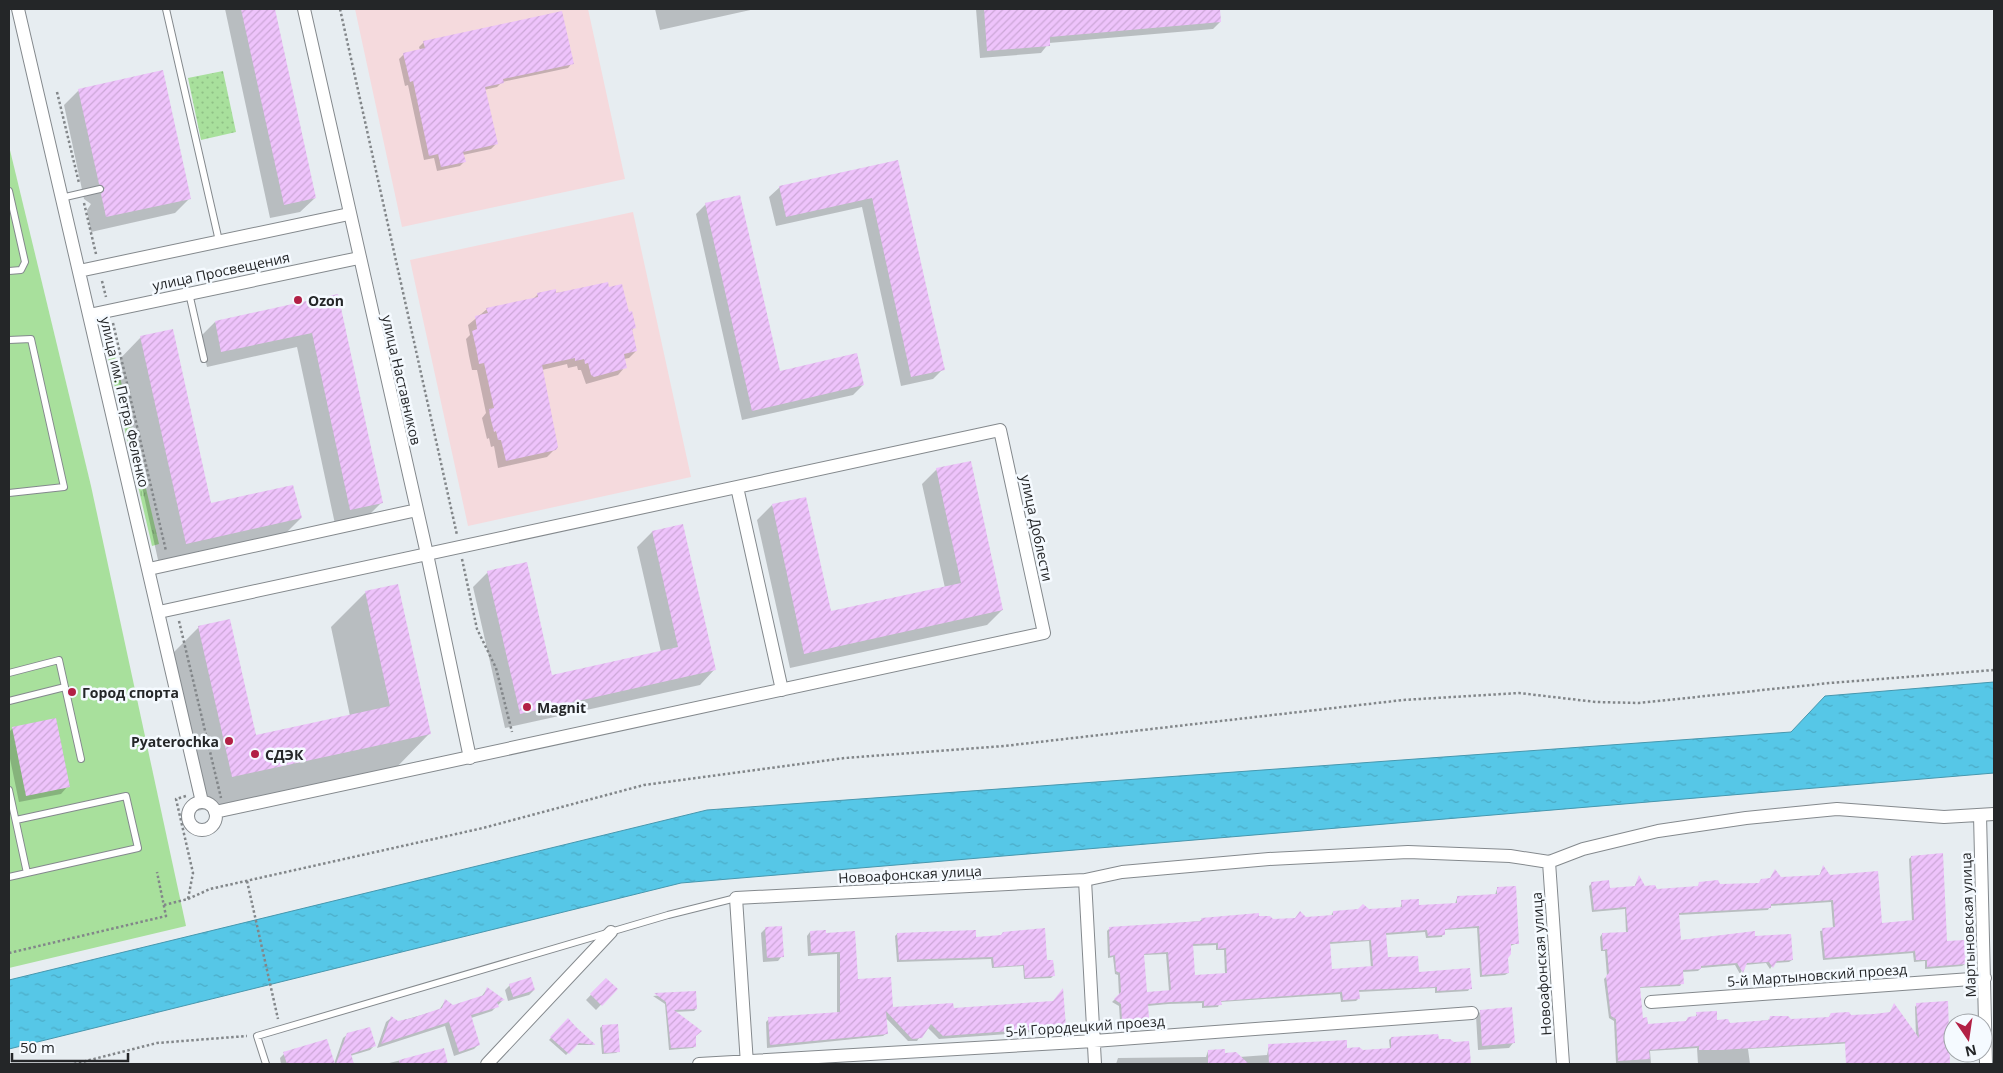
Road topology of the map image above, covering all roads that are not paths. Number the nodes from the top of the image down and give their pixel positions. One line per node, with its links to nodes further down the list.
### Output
1 (18, 9): 6 (street, улица им. Петра Феленко)
2 (166, 9): 8 (lane)
3 (304, 9): 7 (street, улица Наставников)
4 (100, 189): 6 (lane)
5 (9, 191): 10 (lane)
6 (61, 198): 11 (street, улица им. Петра Феленко)
7 (349, 214): 8 (street); 9 (street, улица Наставников)
8 (219, 241): 11 (street)
9 (359, 258): 12 (street, улица Просвещения); 18 (street, улица Наставников)
10 (9, 271)
11 (79, 271): 13 (street, улица им. Петра Феленко)
12 (189, 293): 13 (street, улица Просвещения); 15 (lane)
13 (89, 315): 20 (street, улица им. Петра Феленко)
14 (9, 340): 17 (lane)
15 (204, 359)
16 (737, 487): 19 (street); 24 (street); 24 (street, улица Доблести)
17 (9, 494)
18 (417, 510): 19 (street, улица Наставников); 20 (street)
19 (427, 554): 21 (street); 27 (street, улица Наставников)
20 (149, 569): 21 (street, улица им. Петра Феленко)
21 (159, 612): 29 (street, улица им. Петра Феленко)
22 (9, 673): 23 (lane)
23 (65, 687): 25 (lane); 26 (lane)
24 (782, 690): 27 (street)
25 (9, 701)
26 (81, 758)
27 (470, 758): 30 (street)
28 (9, 790): 33 (lane)
29 (197, 798): 30 (street); 30 (street)
30 (218, 806)
31 (1994, 814): 32 (street)
32 (1980, 816): 34 (street); 40 (street, Мартыновская улица)
33 (16, 820): 35 (lane); 35 (lane)
34 (1549, 862): 37 (street, Новоафонская улица); 49 (street, Новоафонская улица)
35 (27, 873): 36 (lane)
36 (9, 877)
37 (1085, 880): 38 (street, Новоафонская улица); 43 (street)
38 (736, 898): 39 (lane); 44 (street)
39 (611, 932): 45 (lane); 46 (street)
40 (1985, 978): 41 (street, 5-й Мартыновский проезд); 50 (street, Мартыновская улица)
41 (1651, 1002)
42 (1472, 1013): 43 (street, 5-й Городецкий проезд)
43 (1094, 1041): 44 (street, 5-й Городецкий проезд); 48 (street)
44 (746, 1063): 47 (street, 5-й Городецкий проезд)
45 (266, 1064)
46 (487, 1064)
47 (699, 1064)
48 (1095, 1064)
49 (1563, 1064)
50 (1986, 1064)

